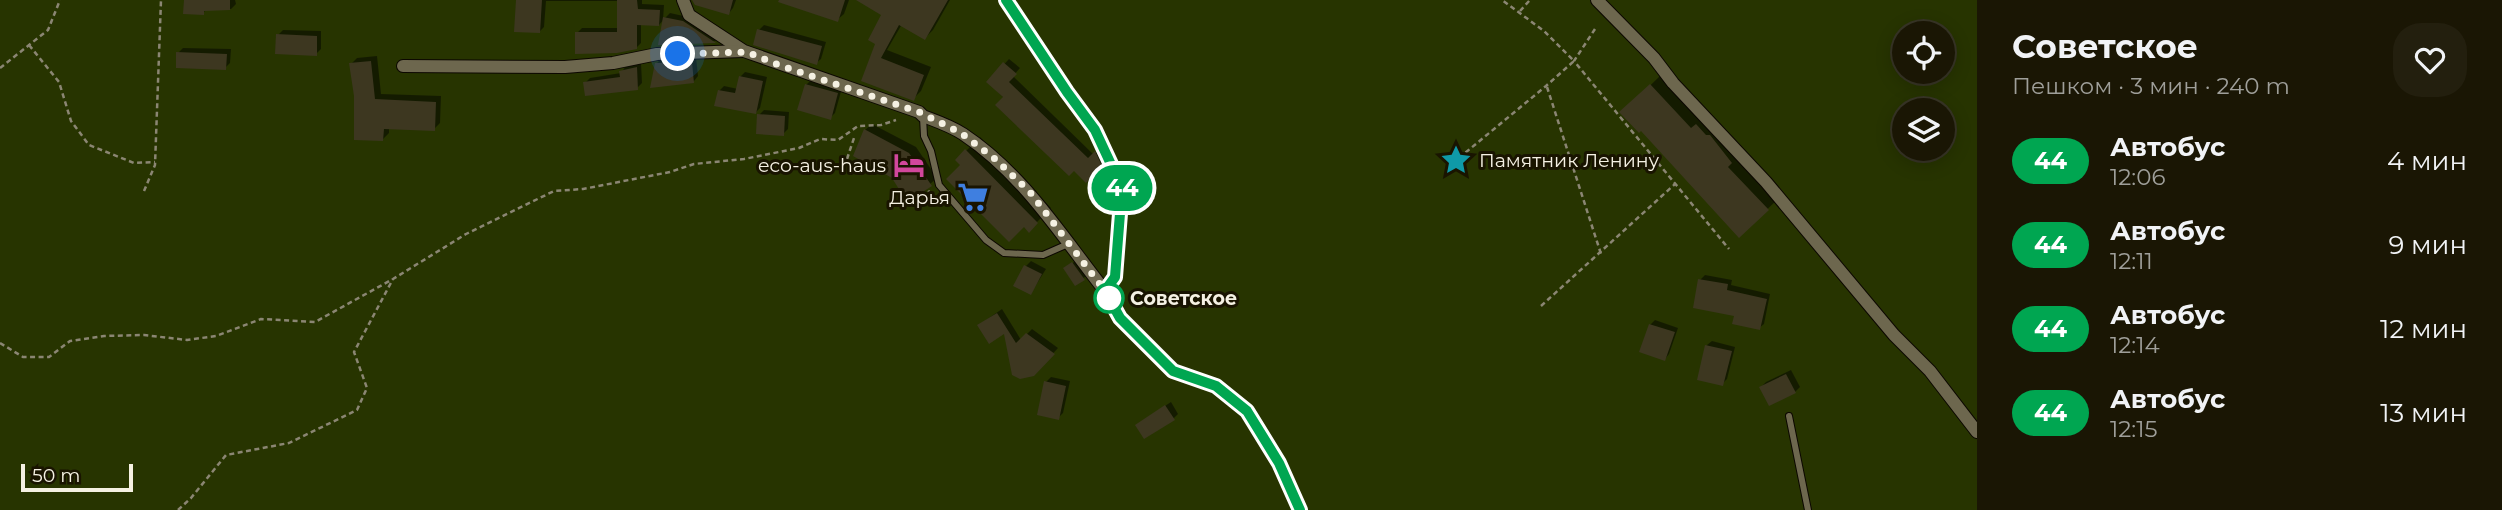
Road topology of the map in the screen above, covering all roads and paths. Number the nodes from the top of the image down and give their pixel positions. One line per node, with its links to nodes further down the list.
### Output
1 (60, 0): 10 (path)
2 (161, 0): 20 (path)
3 (683, 0): 11 (street)
4 (1006, 0): 29 (street)
5 (1502, 0): 8 (path)
6 (1530, 0): 8 (path)
7 (1597, 0): 33 (street)
8 (1520, 12): 12 (path)
9 (1595, 29): 12 (path)
10 (29, 46): 14 (path); 20 (path)
11 (744, 51): 13 (street); 16 (street)
12 (1574, 61): 15 (path); 21 (path)
13 (404, 66)
14 (0, 68)
15 (1546, 86): 18 (path); 27 (path)
16 (921, 114): 22 (lane); 25 (street); 28 (path)
17 (854, 138): 19 (path)
18 (1459, 158)
19 (847, 159)
20 (155, 162): 23 (path)
21 (1675, 184): 26 (path); 27 (path)
22 (939, 186): 24 (path); 25 (lane)
23 (145, 191)
24 (906, 205)
25 (1068, 244): 29 (street)
26 (1729, 249)
27 (1601, 254): 30 (path)
28 (393, 279): 31 (path); 34 (path)
29 (1105, 291): 35 (street)
30 (1541, 306)
31 (0, 343)
32 (1789, 415): 36 (lane)
33 (1977, 432)
34 (178, 510)
35 (1300, 510)
36 (1808, 510)

